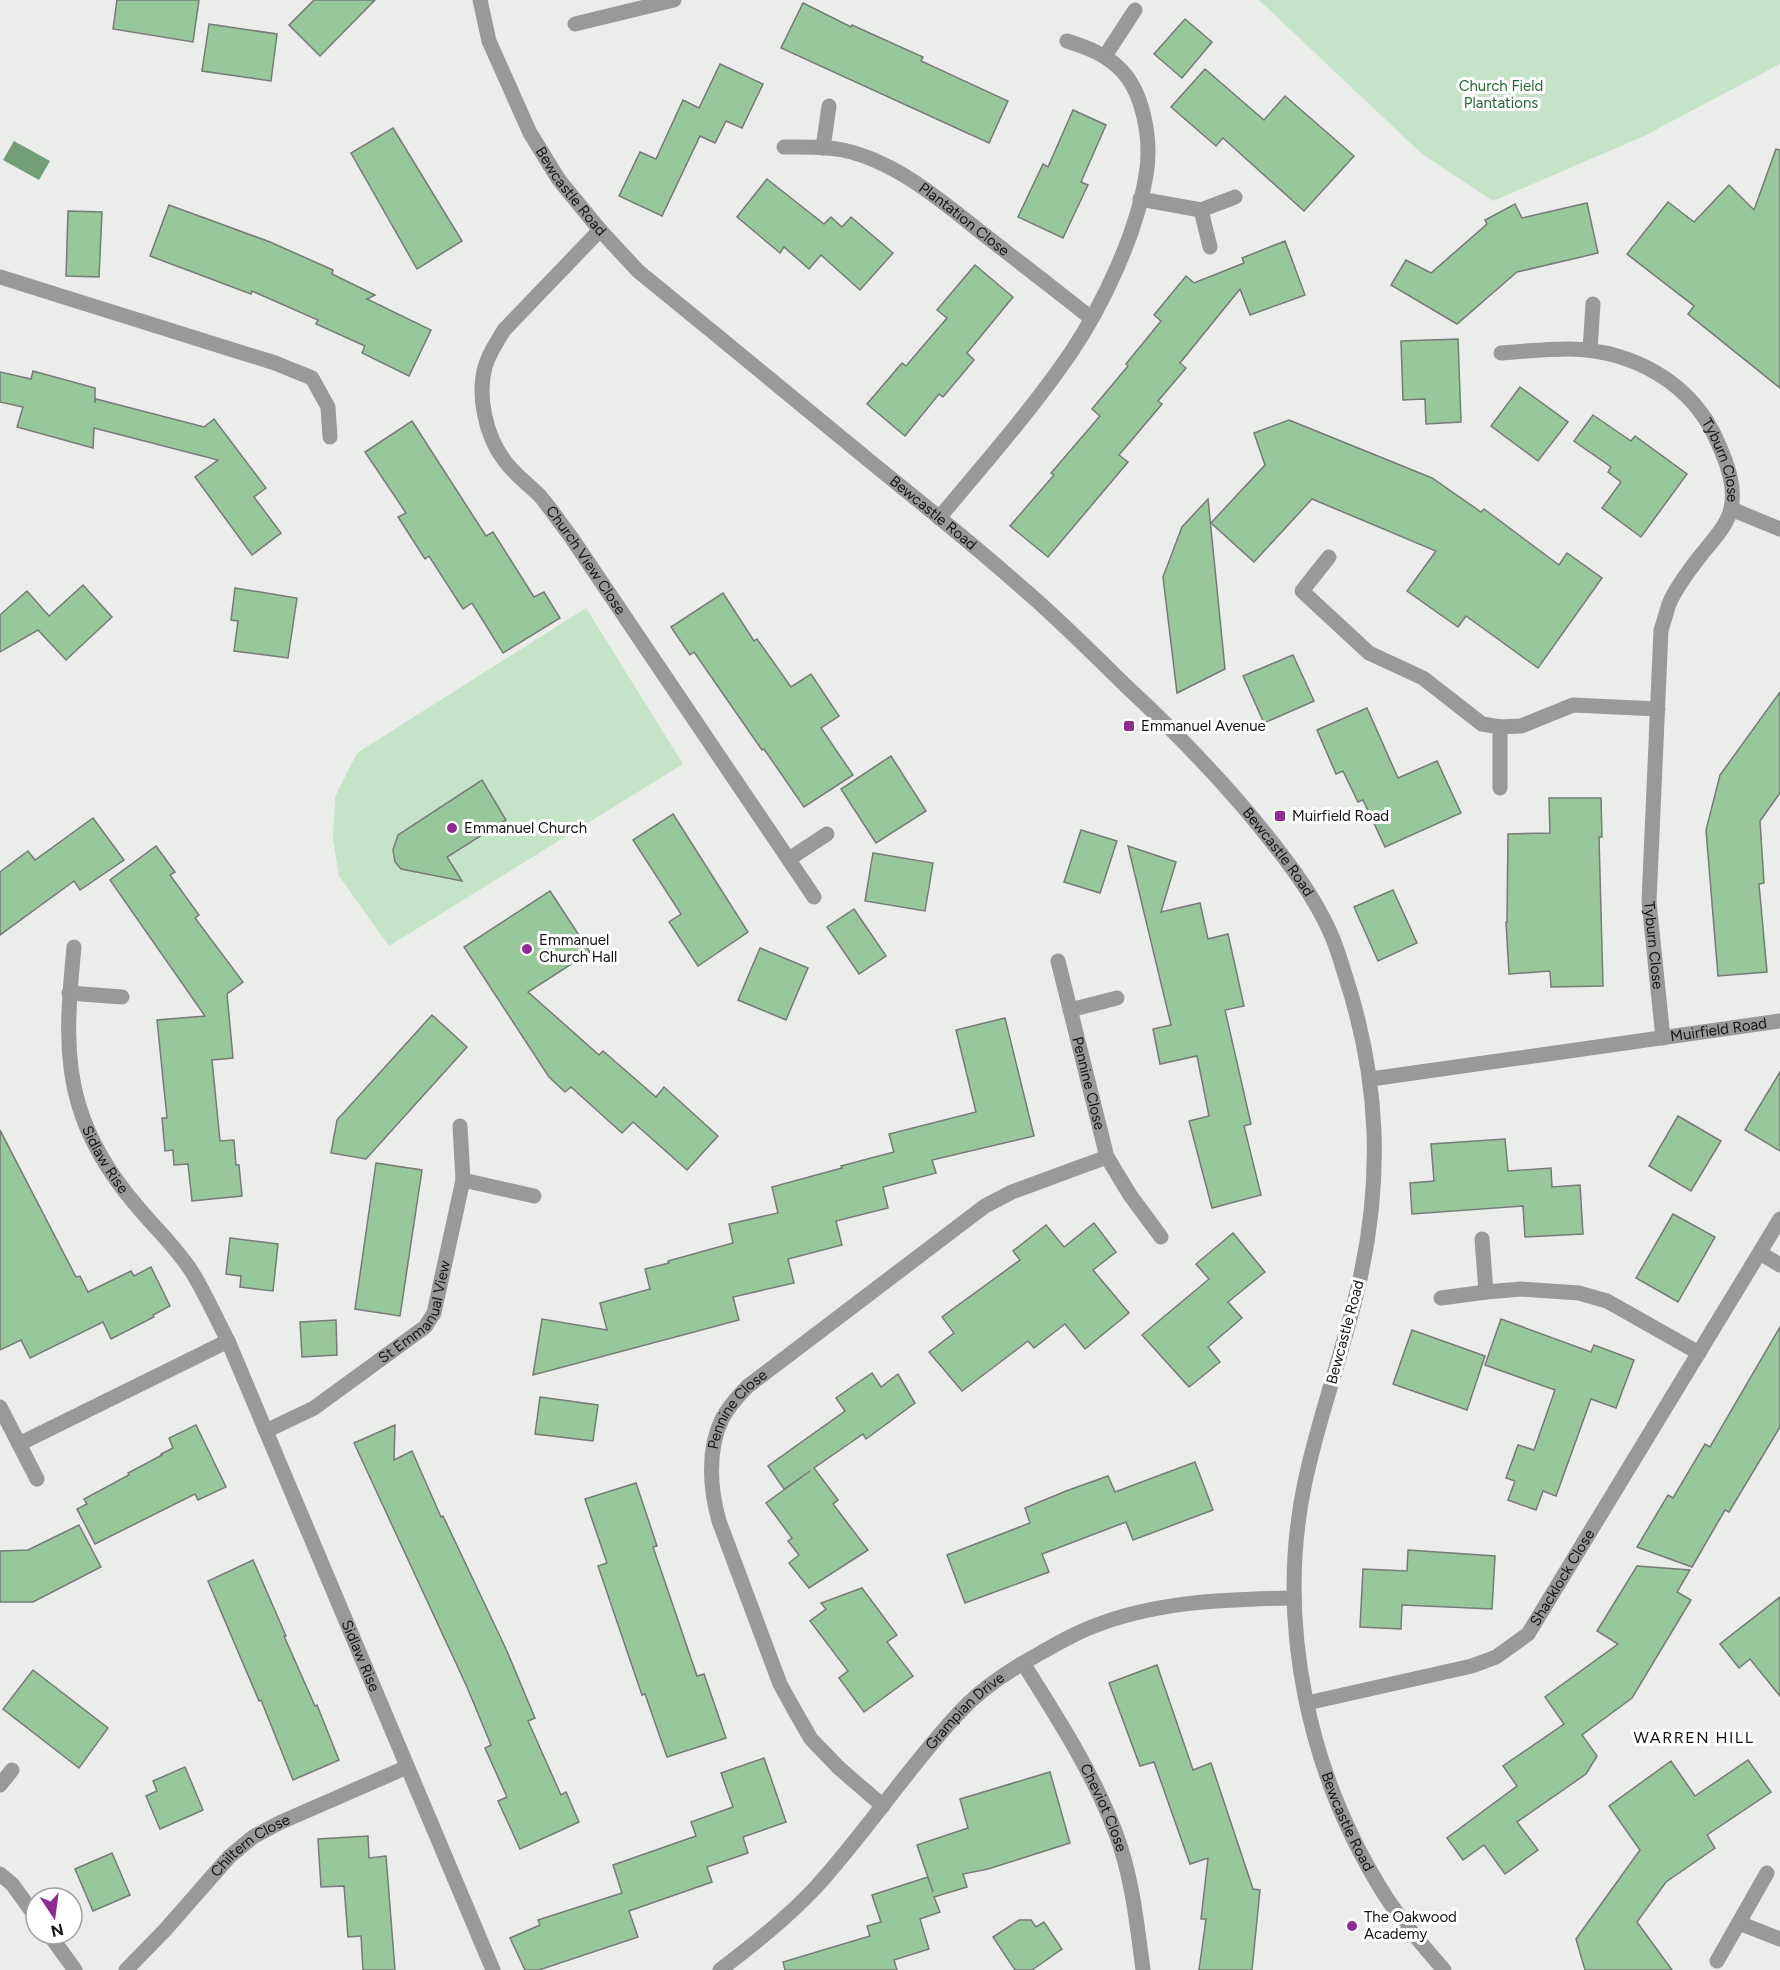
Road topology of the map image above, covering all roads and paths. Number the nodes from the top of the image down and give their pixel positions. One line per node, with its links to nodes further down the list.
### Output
1 (480, 0): 13 (street, Bewcastle Road)
2 (674, 0): 4 (street)
3 (1135, 10): 6 (street)
4 (575, 24)
5 (1067, 41): 6 (street)
6 (1105, 56): 11 (street)
7 (829, 106): 9 (street)
8 (784, 147): 9 (street, Plantation Close)
9 (823, 147): 17 (street, Plantation Close)
10 (1235, 197): 12 (street)
11 (1140, 199): 12 (street); 17 (street)
12 (1201, 210): 14 (street)
13 (600, 230): 22 (street, Bewcastle Road); 29 (street, Church View Close)
14 (1210, 246)
15 (0, 277): 20 (street)
16 (1593, 304): 18 (street)
17 (1091, 318): 22 (street)
18 (1590, 350): 19 (street, Tyburn Close); 21 (street, Tyburn Close)
19 (1501, 353)
20 (330, 436)
21 (1731, 509): 23 (street); 25 (street, Tyburn Close)
22 (939, 518): 39 (street, Bewcastle Road)
23 (1780, 529)
24 (1329, 557): 26 (street)
25 (1658, 709): 26 (street); 38 (street, Tyburn Close)
26 (1500, 727): 27 (street)
27 (1500, 788)
28 (827, 834): 29 (street)
29 (789, 859): 30 (street, Church View Close)
30 (814, 897)
31 (74, 947): 33 (street, Sidlaw Rise)
32 (1058, 961): 36 (street, Pennine Close)
33 (69, 993): 34 (street); 51 (street, Sidlaw Rise)
34 (122, 997)
35 (1118, 998): 36 (street)
36 (1070, 1010): 41 (street, Pennine Close)
37 (1780, 1021): 38 (street, Muirfield Road)
38 (1662, 1038): 39 (street, Muirfield Road)
39 (1371, 1079): 57 (street, Bewcastle Road)
40 (460, 1126): 42 (street, St Emmanual View)
41 (1107, 1157): 45 (street, Pennine Close); 63 (street, Pennine Close)
42 (463, 1180): 43 (street); 54 (street, St Emmanual View)
43 (534, 1196)
44 (1780, 1219): 47 (street, Shacklock Close)
45 (1161, 1237)
46 (1482, 1239): 49 (street)
47 (1760, 1252): 48 (street); 52 (street, Shacklock Close)
48 (1780, 1264)
49 (1486, 1292): 50 (street); 52 (street)
50 (1441, 1298)
51 (228, 1341): 54 (street, Sidlaw Rise); 55 (street)
52 (1699, 1353): 59 (street, Shacklock Close)
53 (0, 1407): 55 (street)
54 (266, 1431): 60 (street, Sidlaw Rise)
55 (19, 1444): 56 (street)
56 (37, 1479)
57 (1294, 1598): 58 (street, Grampian Drive); 59 (street, Bewcastle Road)
58 (1023, 1663): 63 (street, Grampian Drive); 75 (street, Cheviot Close)
59 (1307, 1703): 76 (street, Bewcastle Road)
60 (407, 1767): 72 (street, Chiltern Close); 73 (street, Sidlaw Rise)
61 (12, 1770): 62 (street)
62 (0, 1785)
63 (883, 1806): 74 (street, Grampian Drive)
64 (1767, 1873): 67 (street)
65 (0, 1874): 66 (street)
66 (24, 1900)
67 (1739, 1923): 68 (street); 70 (street)
68 (1780, 1939)
69 (58, 1946): 71 (street)
70 (1717, 1961)
71 (75, 1970)
72 (126, 1970)
73 (493, 1970)
74 (720, 1970)
75 (1143, 1970)
76 (1444, 1970)

